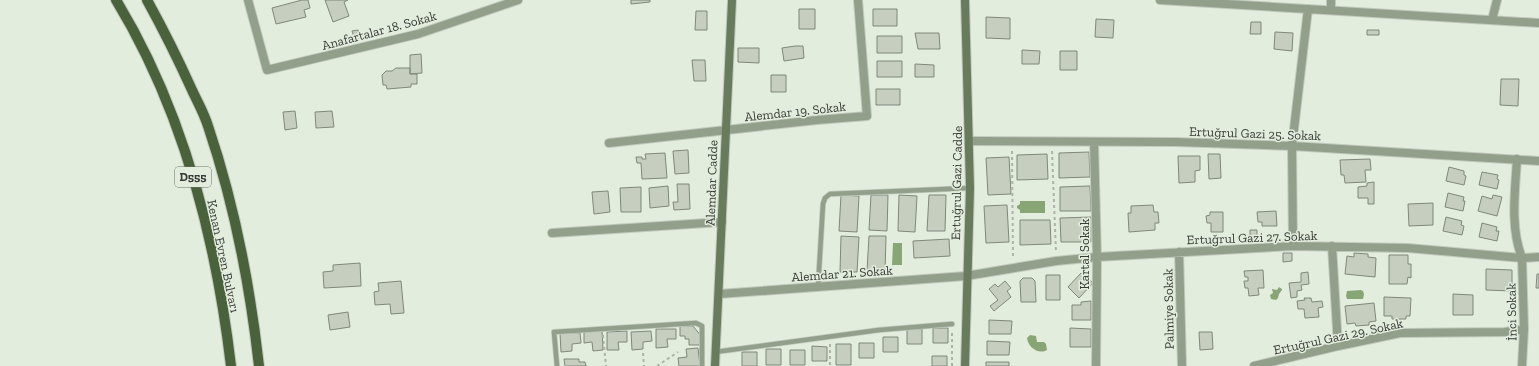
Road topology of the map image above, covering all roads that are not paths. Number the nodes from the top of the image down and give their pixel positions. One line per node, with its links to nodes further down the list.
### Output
1 (116, 0): 39 (main road, Kenan Evren Bulvarı / D555)
2 (147, 0): 40 (main road, Kenan Evren Bulvarı / D555)
3 (248, 0): 4 (street, Anafartalar 18. Sokak)
4 (518, 0)
5 (732, 0): 15 (street, Alemdar Cadde)
6 (858, 0): 15 (street, Alemdar 19. Sokak)
7 (965, 0): 16 (street, Ertuğrul Gazi Cadde)
8 (1160, 0): 11 (street)
9 (1331, 0): 12 (street)
10 (1497, 0): 13 (street)
11 (1308, 9): 12 (street); 19 (street)
12 (1331, 10): 13 (street)
13 (1492, 20): 14 (street)
14 (1539, 23)
15 (725, 131): 18 (street, Alemdar 19. Sokak); 23 (street, Alemdar Cadde)
16 (969, 141): 17 (street, Ertuğrul Gazi 25. Sokak); 22 (street, Ertuğrul Gazi Cadde)
17 (1094, 142): 19 (street, Ertuğrul Gazi 25. Sokak); 28 (street, Kartal Sokak)
18 (609, 143)
19 (1292, 146): 20 (street, Ertuğrul Gazi 25. Sokak); 25 (street)
20 (1516, 159): 21 (street, Ertuğrul Gazi 25. Sokak); 30 (street, İnci Sokak)
21 (1539, 161)
22 (970, 188): 31 (street, Ertuğrul Gazi Cadde); 32 (lane)
23 (722, 222): 24 (street); 33 (street, Alemdar Cadde)
24 (552, 233)
25 (1292, 246): 26 (street, Ertuğrul Gazi 27. Sokak); 27 (street, Ertuğrul Gazi 27. Sokak)
26 (1332, 246): 30 (street, Ertuğrul Gazi 27. Sokak); 36 (street)
27 (1179, 252): 28 (street, Ertuğrul Gazi 27. Sokak); 46 (street, Palmiye Sokak)
28 (1097, 257): 31 (street, Ertuğrul Gazi 27. Sokak); 45 (street, Kartal Sokak)
29 (1539, 257): 30 (street, Ertuğrul Gazi 27. Sokak)
30 (1522, 258): 35 (street, İnci Sokak)
31 (966, 276): 32 (street, Alemdar 21. Sokak); 44 (street, Ertuğrul Gazi Cadde)
32 (818, 287): 33 (street, Alemdar 21. Sokak)
33 (719, 294): 37 (street, Alemdar Cadde)
34 (952, 324): 37 (lane)
35 (1524, 329): 36 (street, Ertuğrul Gazi 29. Sokak); 47 (street, İnci Sokak)
36 (1338, 346): 38 (street, Ertuğrul Gazi 29. Sokak)
37 (716, 352): 43 (street, Alemdar Cadde)
38 (1259, 365)
39 (231, 366)
40 (260, 366)
41 (557, 366): 42 (lane)
42 (702, 366)
43 (715, 366)
44 (965, 366)
45 (1096, 366)
46 (1182, 366)
47 (1522, 366)

